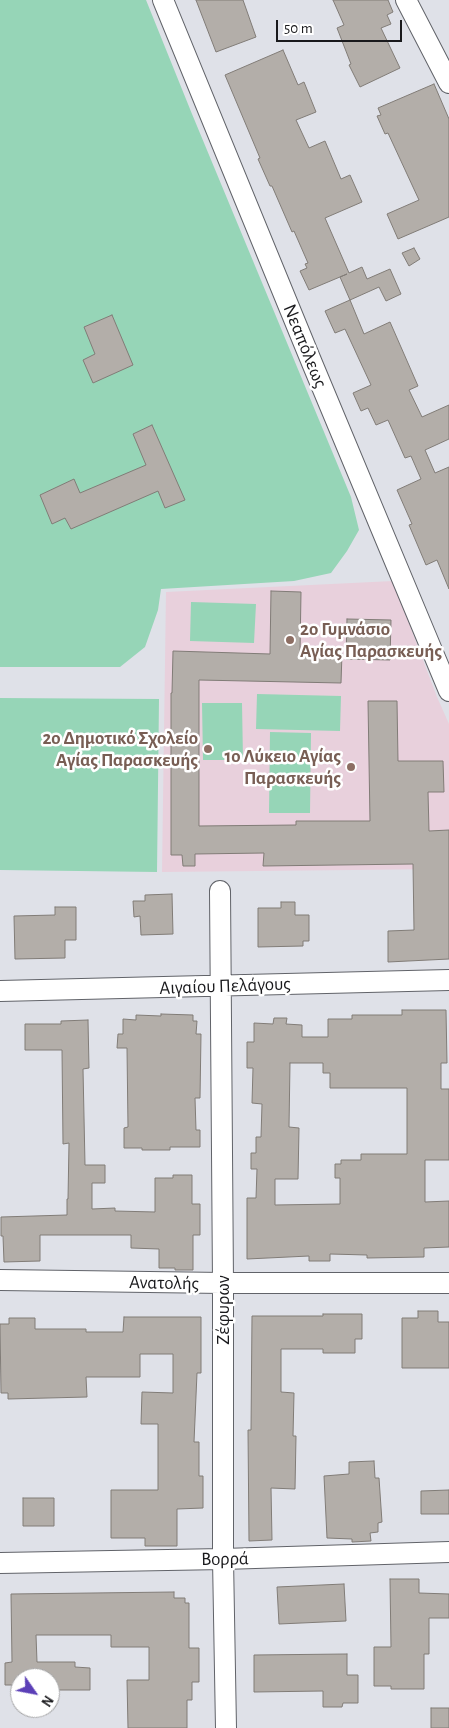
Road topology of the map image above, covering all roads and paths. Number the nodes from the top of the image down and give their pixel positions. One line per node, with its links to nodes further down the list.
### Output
1 (163, 0): 4 (street, Νεαπόλεως)
2 (406, 0): 3 (street)
3 (449, 83)
4 (449, 691)
5 (220, 891): 7 (street, Ζέφυρων)
6 (449, 980): 7 (street, Αιγαίου Πελάγους)
7 (220, 986): 8 (street, Αιγαίου Πελάγους); 11 (street, Ζέφυρων)
8 (0, 992)
9 (0, 1280): 11 (street, Ανατολής)
10 (449, 1283): 11 (street, Ανατολής)
11 (223, 1284): 13 (street, Ζέφυρων)
12 (449, 1552): 13 (street, Βορρά)
13 (223, 1559): 14 (street, Βορρά); 15 (street, Ζέφυρων)
14 (0, 1563)
15 (226, 1728)

